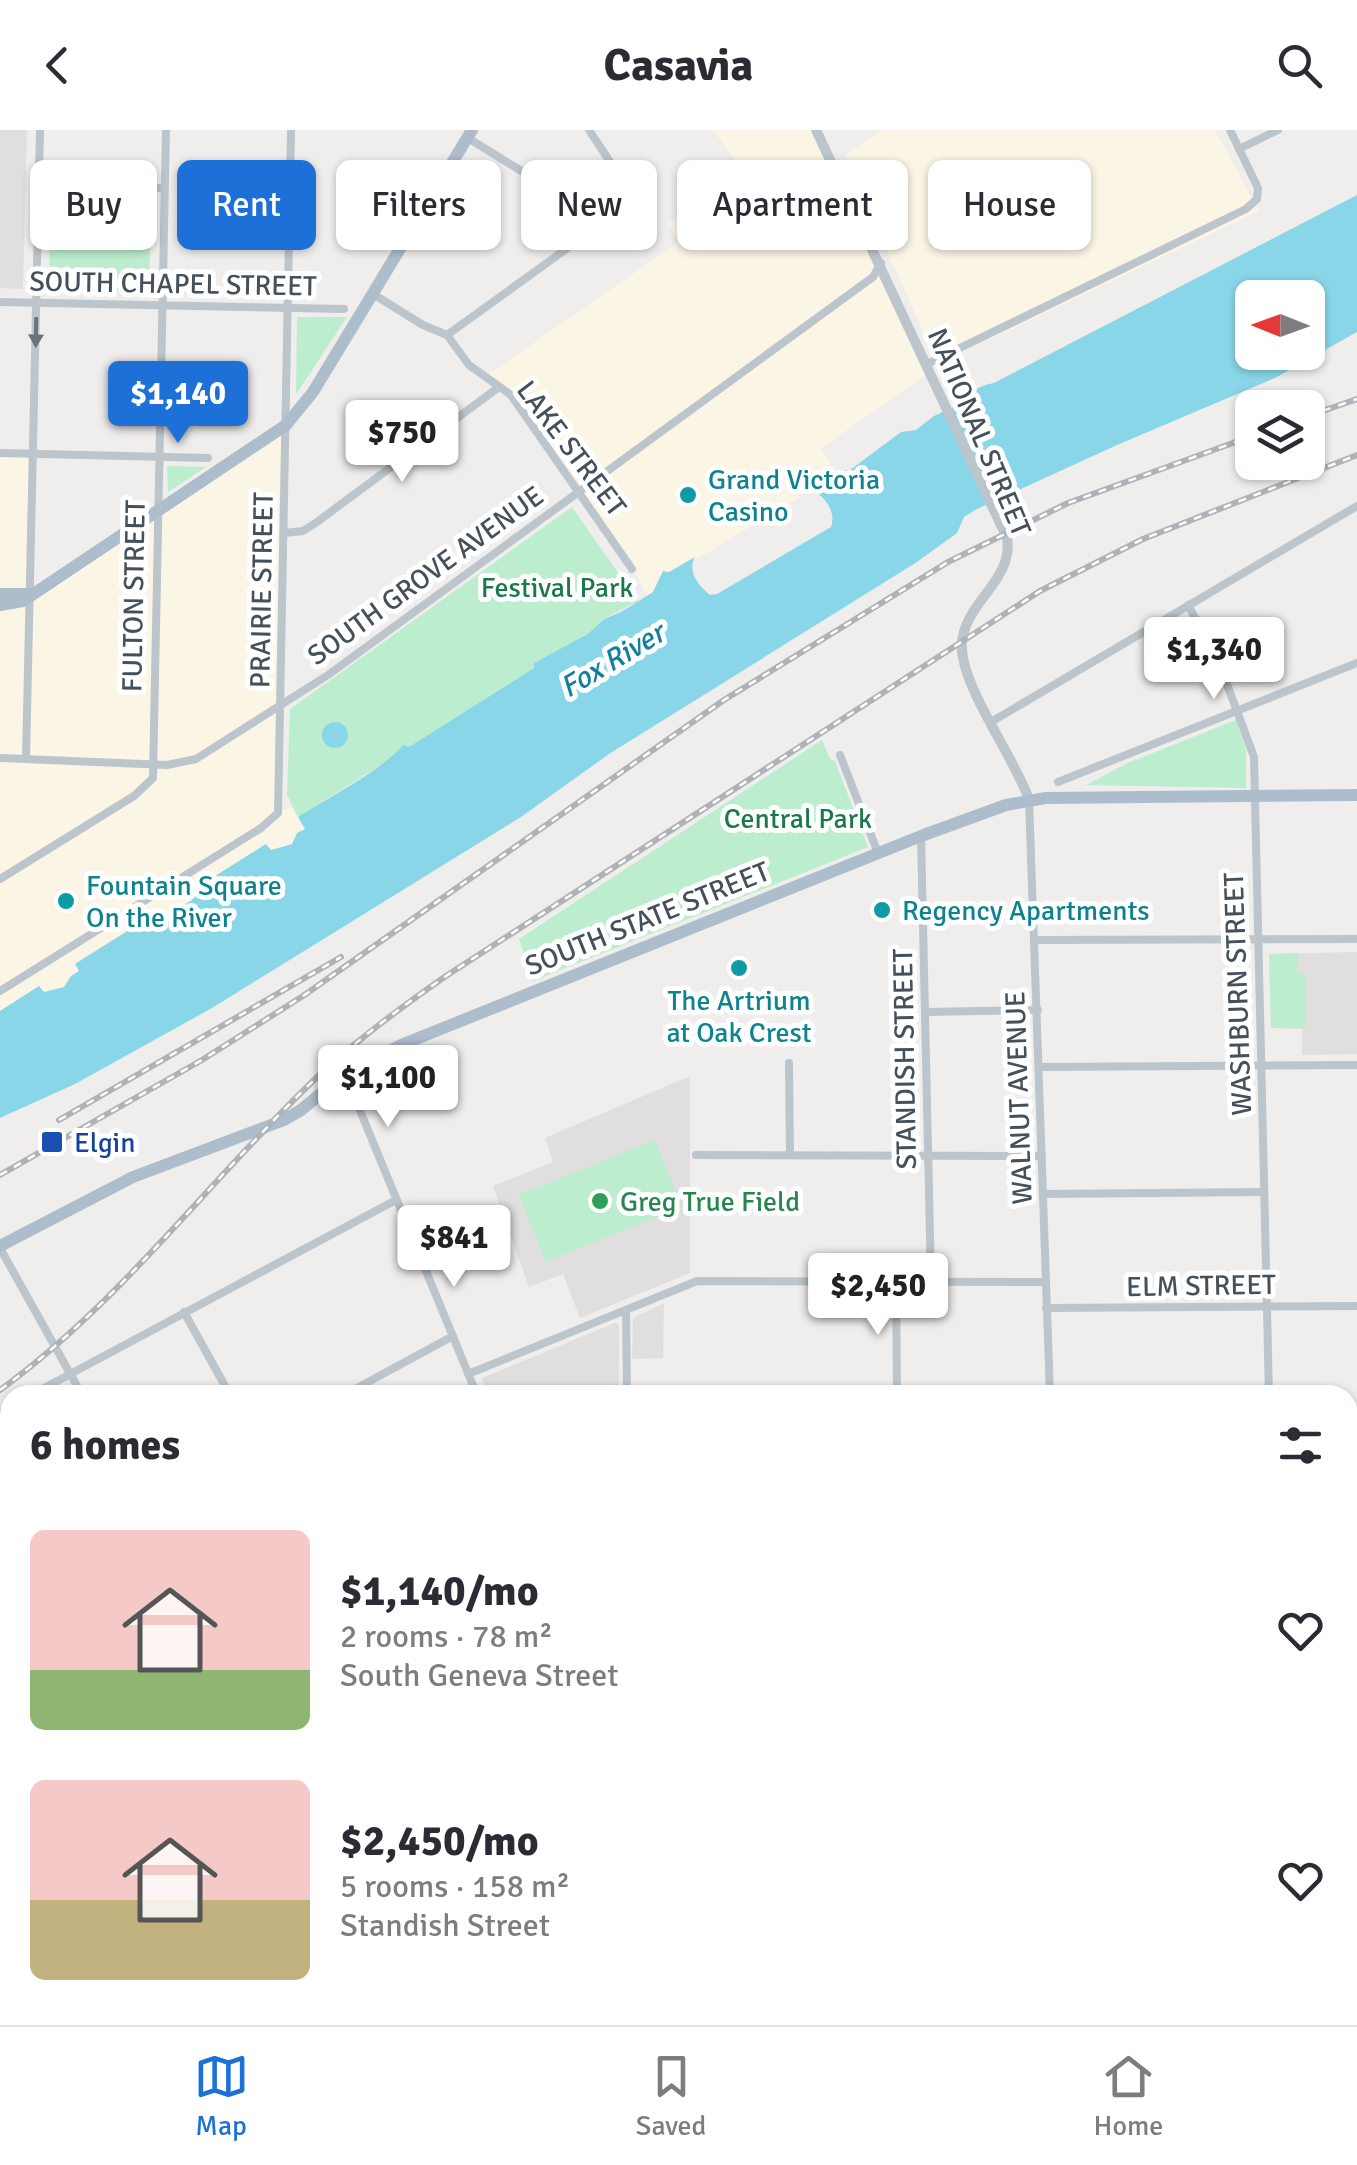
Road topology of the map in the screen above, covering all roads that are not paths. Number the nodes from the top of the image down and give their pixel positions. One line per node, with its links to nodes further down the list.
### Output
1 (40, 130): 10 (street)
2 (166, 130): 13 (street, FULTON STREET)
3 (291, 130): 22 (street, PRAIRIE STREET)
4 (588, 130): 24 (street)
5 (816, 130): 15 (street, NATIONAL STREET)
6 (1230, 130): 9 (street)
7 (1278, 130): 9 (street)
8 (470, 134): 11 (street); 18 (main road)
9 (1239, 149): 25 (street)
10 (39, 160)
11 (521, 169)
12 (157, 188): 13 (street)
13 (164, 188): 21 (street, FULTON STREET)
14 (37, 250): 20 (street)
15 (881, 263): 16 (street, NATIONAL STREET); 17 (street, SOUTH GROVE AVENUE)
16 (886, 275): 17 (street, SOUTH GROVE AVENUE); 25 (street, NATIONAL STREET)
17 (873, 277): 32 (street, SOUTH GROVE AVENUE)
18 (372, 294): 24 (street, LAKE STREET); 27 (main road)
19 (0, 302): 20 (street, SOUTH CHAPEL STREET)
20 (36, 302): 21 (street, SOUTH CHAPEL STREET); 29 (street, one-way to 29)
21 (162, 305): 22 (street, SOUTH CHAPEL STREET); 30 (street, FULTON STREET)
22 (288, 308): 23 (street, SOUTH CHAPEL STREET); 27 (street, PRAIRIE STREET)
23 (344, 309)
24 (447, 335): 26 (street, LAKE STREET)
25 (927, 364): 44 (street, NATIONAL STREET)
26 (499, 387): 32 (street, LAKE STREET); 35 (street)
27 (286, 425): 34 (main road); 35 (street, PRAIRIE STREET)
28 (0, 453): 29 (street)
29 (33, 454): 30 (street); 38 (street)
30 (159, 457): 31 (street); 34 (street, FULTON STREET)
31 (208, 458)
32 (579, 491): 36 (street, LAKE STREET); 42 (street, SOUTH GROVE AVENUE)
33 (1357, 506): 40 (street)
34 (157, 511): 38 (main road); 48 (street, FULTON STREET)
35 (284, 532): 42 (street, PRAIRIE STREET)
36 (632, 568)
37 (0, 594): 38 (main road)
38 (30, 594): 39 (main road); 47 (street)
39 (0, 605)
40 (1188, 605): 43 (street, WASHBURN STREET); 44 (street)
41 (1357, 663): 43 (street)
42 (281, 704): 48 (street, SOUTH GROVE AVENUE); 59 (street, PRAIRIE STREET)
43 (1238, 711): 49 (street); 50 (street, WASHBURN STREET)
44 (991, 722): 52 (street, NATIONAL STREET)
45 (840, 754): 54 (street)
46 (0, 758): 47 (street, SOUTH GROVE AVENUE)
47 (26, 759): 48 (street, SOUTH GROVE AVENUE)
48 (153, 762): 55 (street)
49 (1058, 782)
50 (1254, 795): 51 (main road, SOUTH STATE STREET); 52 (main road, SOUTH STATE STREET); 58 (street, WASHBURN STREET)
51 (1357, 795)
52 (1029, 800): 53 (main road, SOUTH STATE STREET); 57 (street, WALNUT AVENUE)
53 (921, 836): 54 (main road, SOUTH STATE STREET); 61 (street, STANDISH STREET)
54 (878, 853): 66 (main road, SOUTH STATE STREET)
55 (0, 879)
56 (1357, 939): 58 (street)
57 (1036, 940): 58 (street); 60 (street, WALNUT AVENUE)
58 (1258, 940): 64 (street, WASHBURN STREET)
59 (0, 991)
60 (1038, 1010): 61 (street); 65 (street, WALNUT AVENUE)
61 (926, 1012): 69 (street, STANDISH STREET)
62 (789, 1063): 68 (street)
63 (1357, 1065): 64 (street)
64 (1261, 1066): 65 (street); 71 (street, WASHBURN STREET)
65 (1039, 1067): 70 (street, WALNUT AVENUE)
66 (345, 1074): 73 (street); 74 (main road, SOUTH STATE STREET)
67 (696, 1155): 68 (street)
68 (790, 1155): 69 (street)
69 (928, 1155): 70 (street); 76 (street, STANDISH STREET)
70 (1042, 1156): 72 (street, WALNUT AVENUE)
71 (1264, 1192): 72 (street); 78 (street, WASHBURN STREET)
72 (1043, 1194): 77 (street, WALNUT AVENUE)
73 (396, 1200): 82 (street); 83 (street)
74 (0, 1247): 84 (street)
75 (896, 1281): 76 (street); 81 (street); 92 (street)
76 (931, 1282): 77 (street)
77 (1045, 1282): 80 (street, WALNUT AVENUE)
78 (1267, 1306): 79 (street, ELM STREET); 80 (street, ELM STREET); 94 (street, WASHBURN STREET)
79 (1357, 1306)
80 (1046, 1308): 93 (street, WALNUT AVENUE)
81 (626, 1310): 85 (street); 91 (street)
82 (184, 1312): 84 (street); 88 (street)
83 (453, 1336): 85 (street); 89 (street)
84 (70, 1372): 86 (street); 87 (street)
85 (468, 1374): 90 (street)
86 (49, 1385)
87 (77, 1385)
88 (224, 1385)
89 (362, 1385)
90 (473, 1385)
91 (627, 1385)
92 (897, 1385)
93 (1050, 1385)
94 (1269, 1385)

